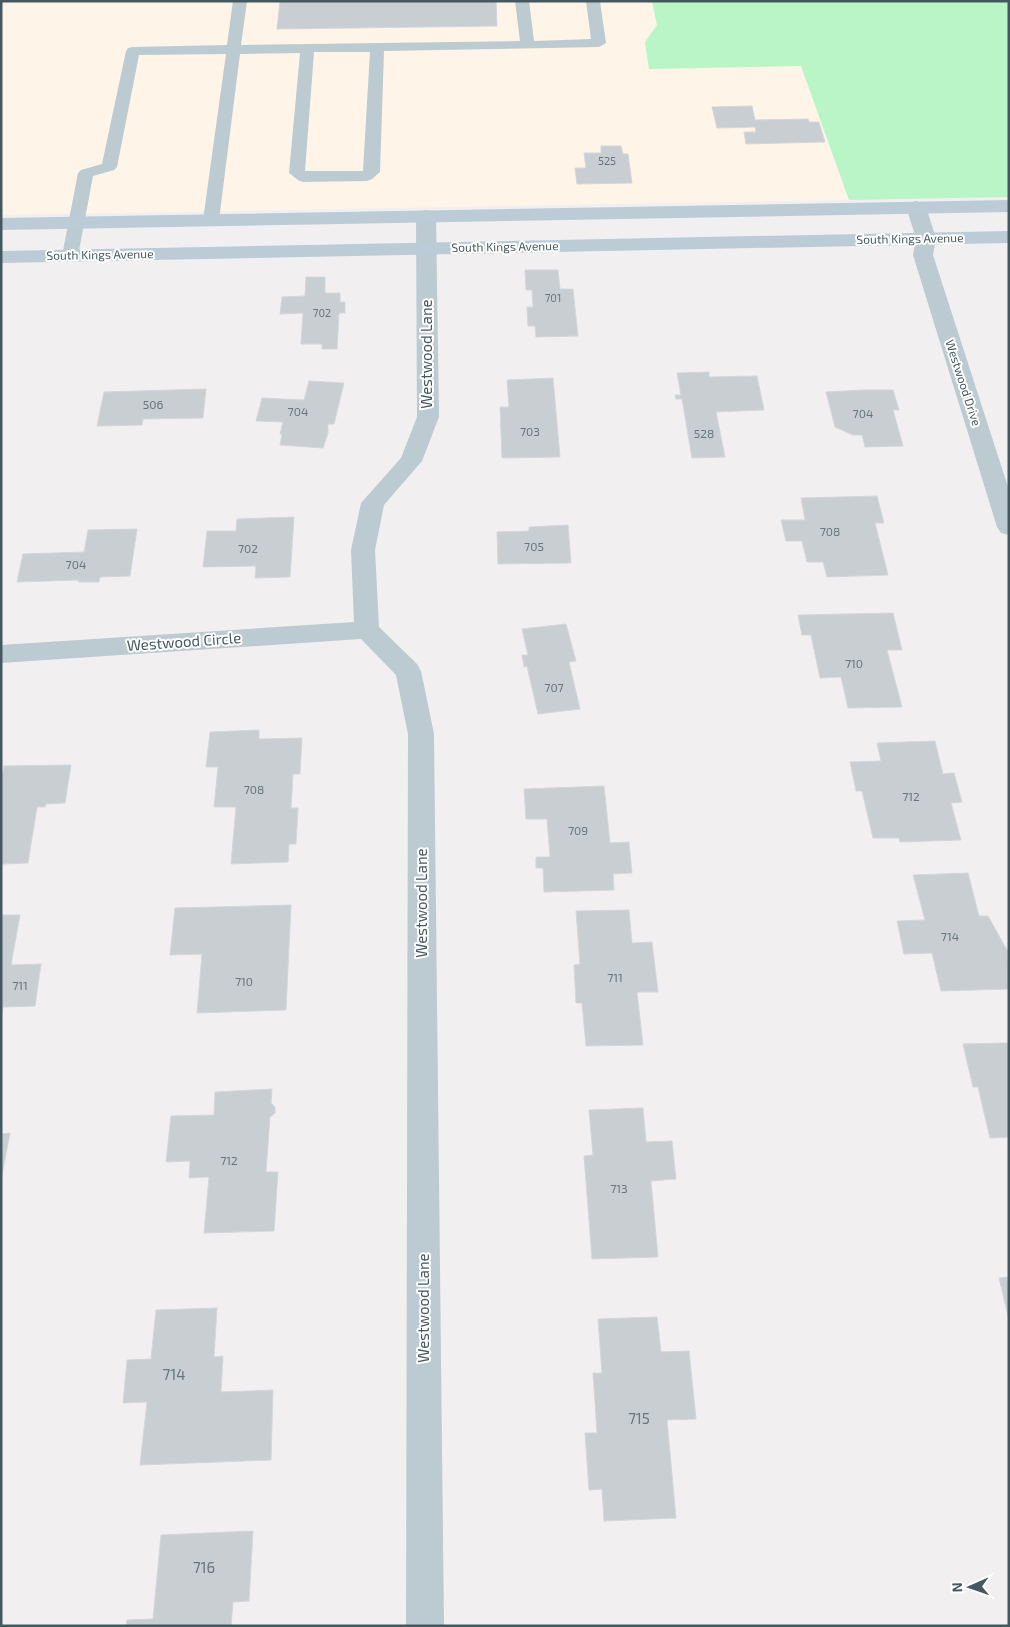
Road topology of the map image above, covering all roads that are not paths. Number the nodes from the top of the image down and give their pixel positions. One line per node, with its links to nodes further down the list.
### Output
1 (240, 1): 7 (lane)
2 (522, 1): 4 (lane)
3 (593, 1): 4 (lane)
4 (527, 45): 5 (lane)
5 (377, 48): 6 (lane); 6 (lane)
6 (307, 49): 7 (lane)
7 (232, 50): 11 (lane); 12 (lane)
8 (1009, 206): 9 (main road)
9 (916, 207): 10 (main road); 15 (street)
10 (426, 216): 11 (main road); 16 (street, Westwood Lane)
11 (211, 220): 12 (main road)
12 (77, 223): 13 (main road); 17 (lane)
13 (1, 224)
14 (1009, 237): 15 (main road, South Kings Avenue)
15 (926, 238): 16 (main road, South Kings Avenue); 19 (street, Westwood Drive)
16 (427, 248): 17 (main road, South Kings Avenue); 20 (street, Westwood Lane)
17 (70, 256): 18 (main road, South Kings Avenue)
18 (1, 257)
19 (1009, 527)
20 (367, 630): 21 (street, Westwood Circle); 22 (street, Westwood Lane)
21 (1, 654)
22 (425, 1626)

